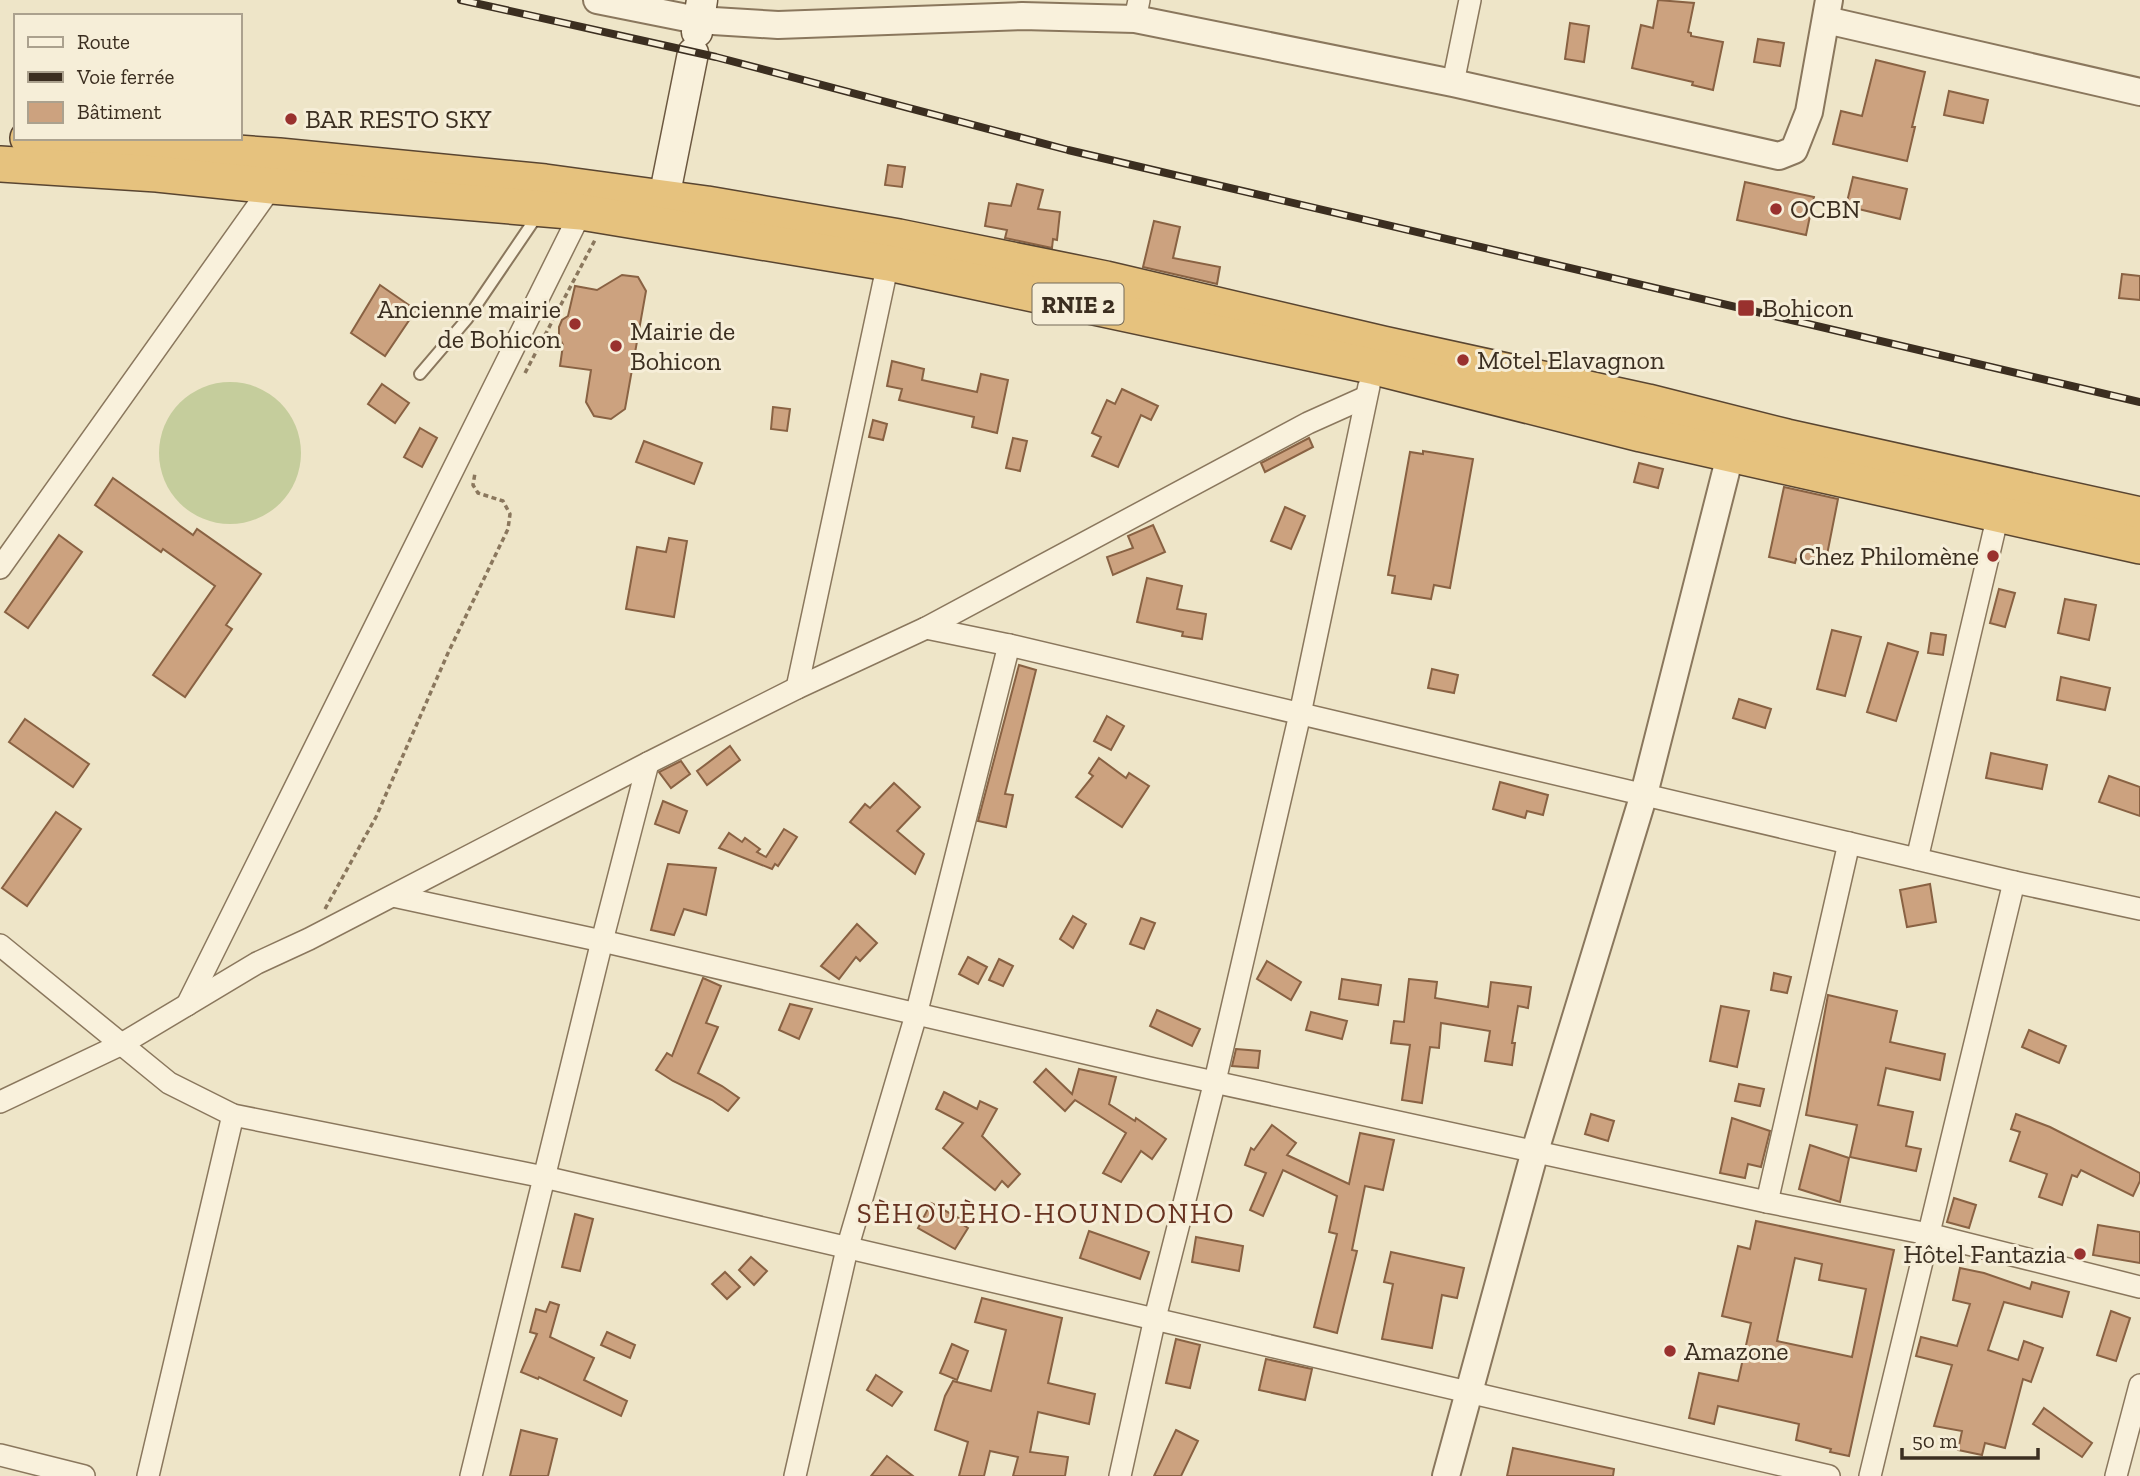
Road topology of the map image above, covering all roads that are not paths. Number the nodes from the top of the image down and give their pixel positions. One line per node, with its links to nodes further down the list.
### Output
1 (597, 0): 5 (street)
2 (1470, 0): 6 (street)
3 (1137, 9): 5 (street); 6 (street)
4 (1827, 10): 6 (street); 7 (street)
5 (697, 26): 12 (main road)
6 (1453, 83)
7 (2140, 92)
8 (56, 140): 12 (highway, RNIE 2)
9 (0, 164): 10 (highway, RNIE 2)
10 (272, 186): 11 (highway, RNIE 2); 23 (street)
11 (542, 208): 13 (highway, RNIE 2); 18 (lane)
12 (663, 211): 13 (highway, RNIE 2); 14 (highway, RNIE 2)
13 (595, 213): 37 (street)
14 (820, 238): 15 (highway, RNIE 2); 16 (highway, RNIE 2)
15 (888, 263): 16 (highway, RNIE 2); 26 (street)
16 (1103, 294): 17 (highway, RNIE 2)
17 (1374, 369): 19 (highway, RNIE 2); 24 (street); 27 (street)
18 (420, 374)
19 (1734, 439): 20 (highway, RNIE 2); 21 (highway, RNIE 2); 29 (street)
20 (1998, 515): 22 (highway, RNIE 2); 31 (street)
21 (2140, 515)
22 (2140, 546)
23 (0, 568)
24 (926, 628): 25 (street); 26 (street)
25 (1009, 645): 27 (street); 38 (street)
26 (797, 688): 28 (street)
27 (1300, 714): 29 (street); 40 (street)
28 (648, 763): 33 (street); 35 (street)
29 (1644, 794): 30 (street); 43 (street)
30 (1849, 843): 31 (street); 45 (street)
31 (1917, 859): 32 (street)
32 (2014, 882): 34 (street); 46 (street)
33 (393, 896): 35 (street); 37 (street)
34 (2140, 909)
35 (602, 941): 38 (street); 44 (street)
36 (0, 945): 39 (street)
37 (187, 1005): 39 (street)
38 (916, 1015): 40 (street); 47 (street)
39 (120, 1045): 41 (street); 42 (street)
40 (1215, 1081): 43 (street); 49 (street)
41 (0, 1102)
42 (233, 1115): 44 (street); 54 (street)
43 (1535, 1152): 45 (street); 51 (street)
44 (544, 1177): 47 (street); 55 (street)
45 (1767, 1202): 46 (street)
46 (1928, 1234): 48 (street); 60 (street)
47 (847, 1249): 49 (street); 56 (street)
48 (2140, 1287)
49 (1155, 1318): 51 (street); 57 (street)
50 (2140, 1385): 61 (street)
51 (1469, 1392): 58 (street); 59 (street)
52 (0, 1455): 53 (street)
53 (84, 1476)
54 (148, 1476)
55 (471, 1476)
56 (796, 1476)
57 (1120, 1476)
58 (1446, 1476)
59 (1829, 1476)
60 (1870, 1476)
61 (2116, 1476)

